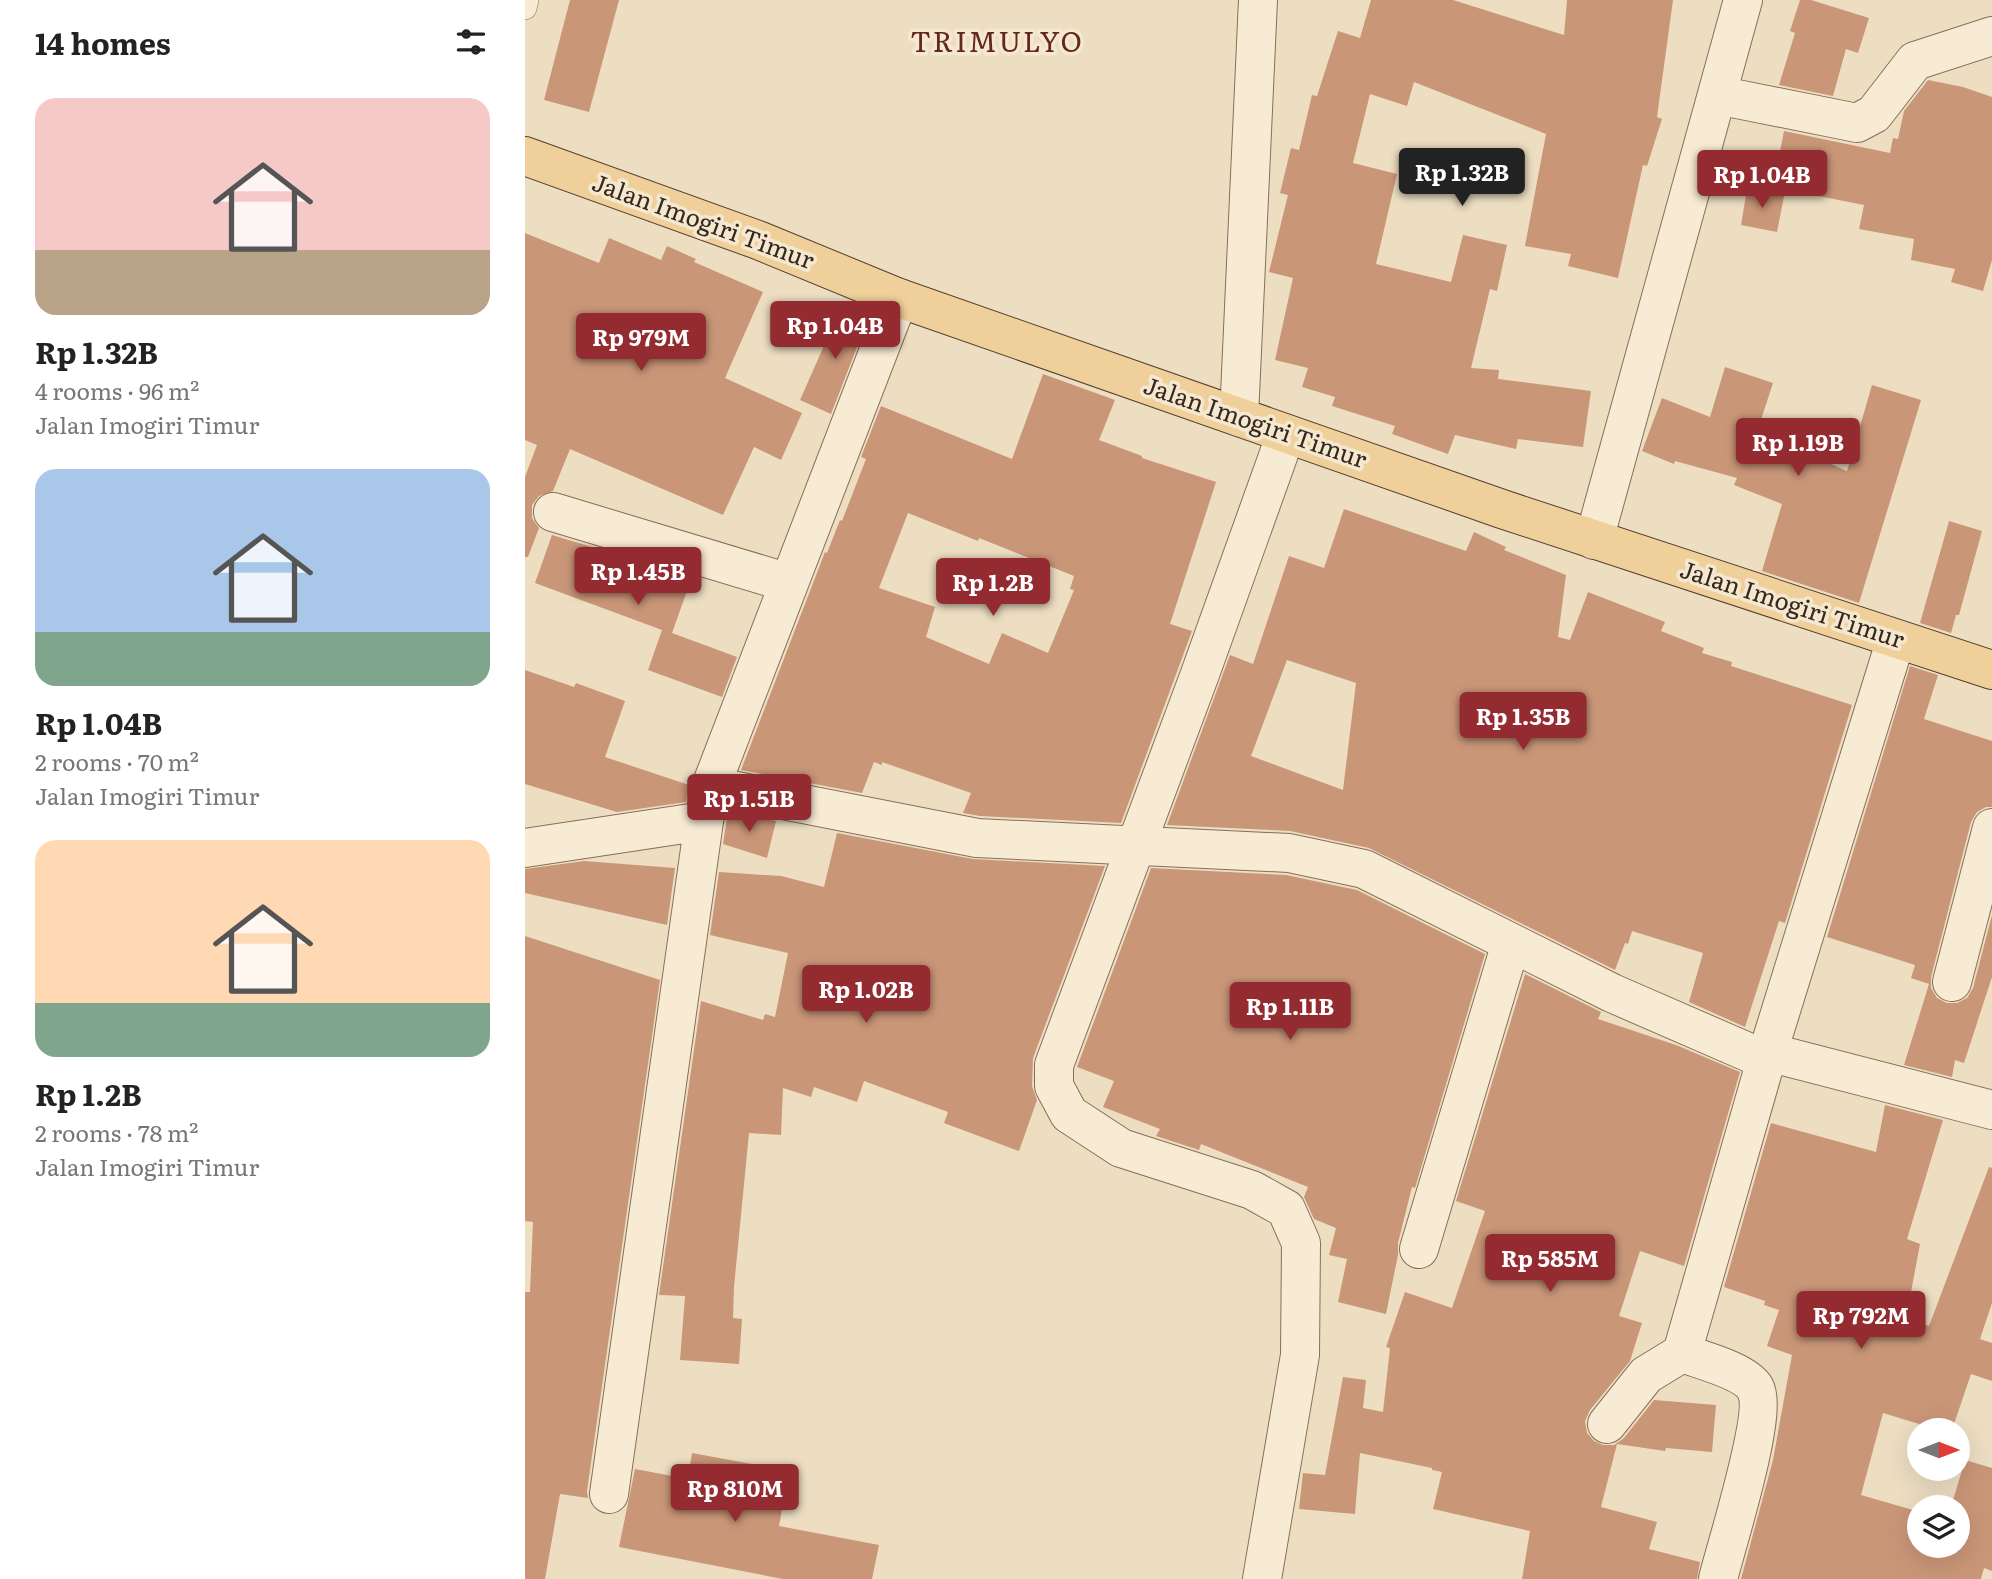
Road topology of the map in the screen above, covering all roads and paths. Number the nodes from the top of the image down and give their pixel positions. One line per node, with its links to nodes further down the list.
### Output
1 (527, 0): 4 (lane)
2 (1258, 0): 9 (street)
3 (1743, 0): 6 (street)
4 (525, 8)
5 (1992, 36): 6 (street)
6 (1717, 95): 12 (street)
7 (525, 156): 8 (main road, Jalan Imogiri Timur)
8 (899, 298): 9 (main road, Jalan Imogiri Timur); 13 (street)
9 (1239, 417): 10 (main road, Jalan Imogiri Timur)
10 (1286, 434): 12 (main road, Jalan Imogiri Timur); 18 (street)
11 (553, 512): 13 (street)
12 (1594, 540): 14 (main road, Jalan Imogiri Timur)
13 (789, 583): 16 (street)
14 (1895, 639): 15 (main road, Jalan Imogiri Timur); 22 (street)
15 (1992, 670)
16 (707, 803): 18 (street); 19 (street); 27 (street)
17 (1992, 828): 21 (street)
18 (1135, 845): 20 (street); 28 (street)
19 (525, 848)
20 (1511, 943): 22 (street); 24 (street)
21 (1952, 982)
22 (1767, 1056): 23 (street); 25 (street)
23 (1992, 1110)
24 (1419, 1249)
25 (1682, 1353): 26 (street); 29 (street)
26 (1607, 1423)
27 (609, 1494)
28 (1262, 1579)
29 (1718, 1579)

